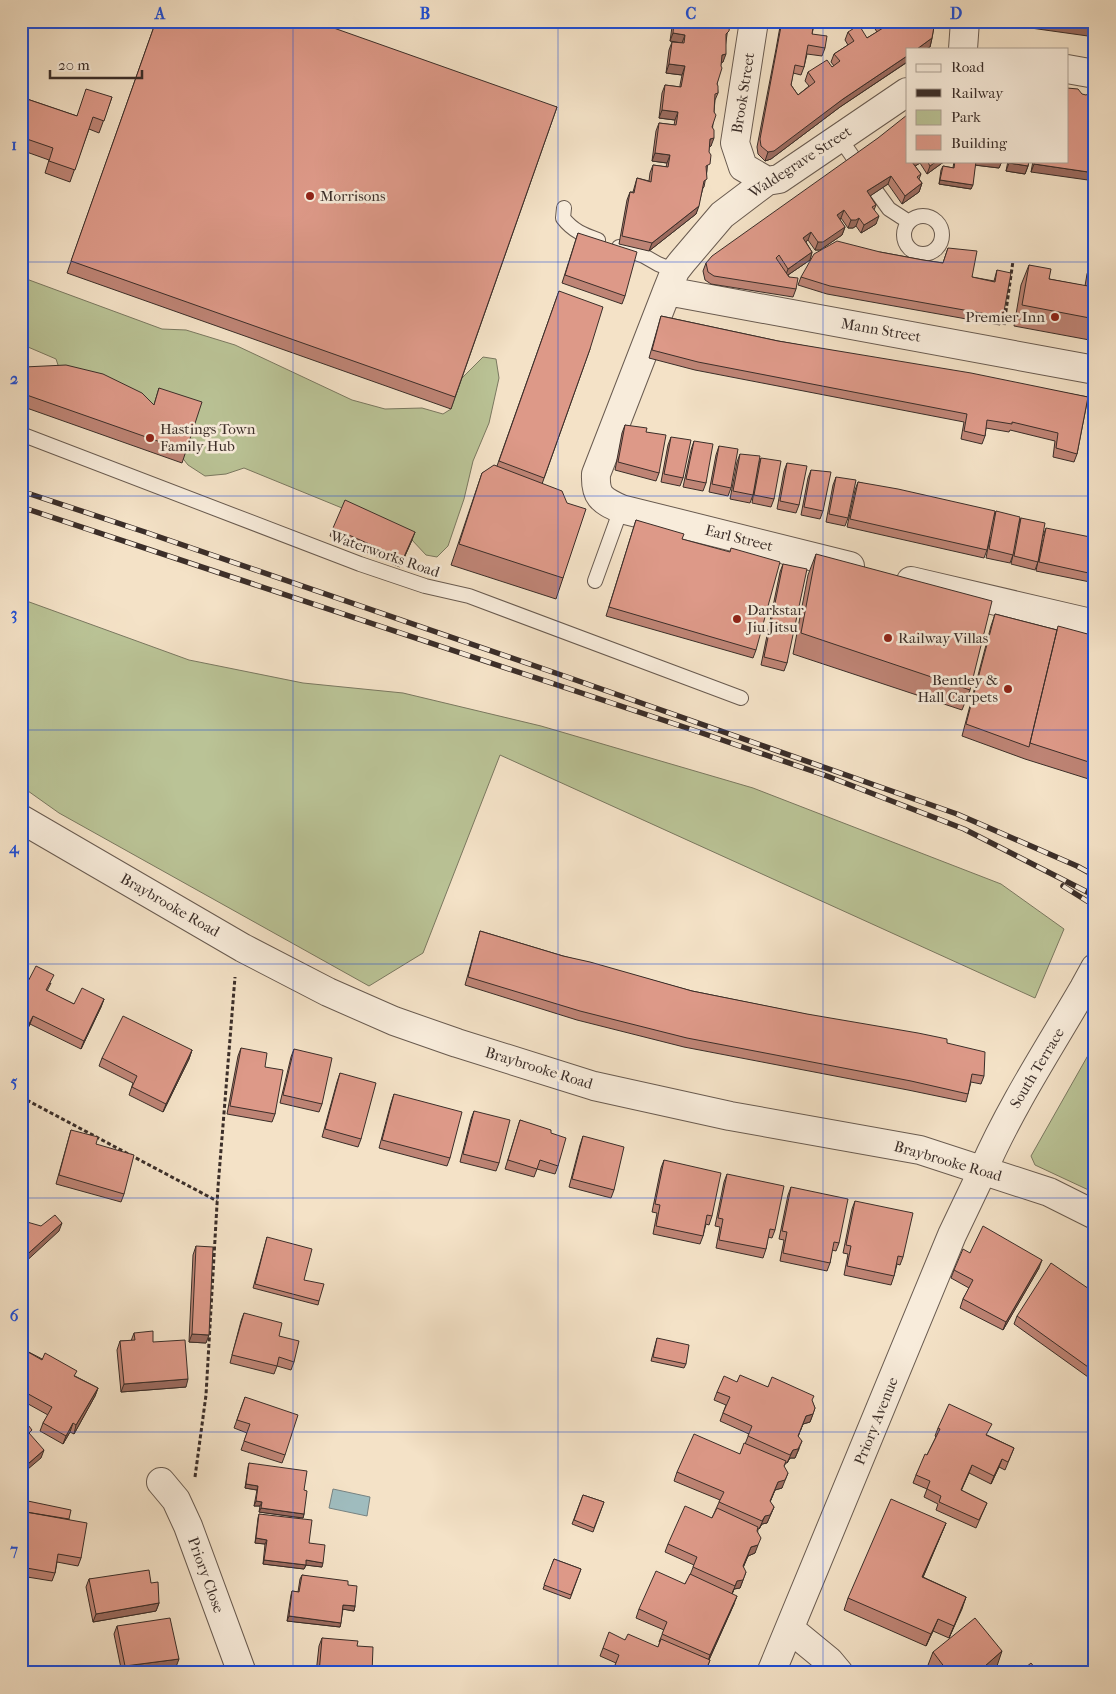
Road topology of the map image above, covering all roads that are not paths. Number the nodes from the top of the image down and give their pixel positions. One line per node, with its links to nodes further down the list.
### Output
1 (754, 21): 9 (street, Brook Street)
2 (965, 21): 3 (street)
3 (963, 48)
4 (1068, 68): 5 (street)
5 (1095, 74)
6 (906, 93): 7 (street, Waldegrave Street)
7 (839, 137): 8 (lane); 9 (street, Waldegrave Street)
8 (855, 160)
9 (766, 181): 13 (street, Waldegrave Street)
10 (876, 191): 12 (lane)
11 (564, 208): 13 (lane)
12 (909, 222)
13 (671, 281): 14 (street, Mann Street); 16 (street, Earl Street)
14 (1095, 370)
15 (21, 434): 19 (lane, Waterworks Road)
16 (621, 509): 17 (lane); 18 (street, Earl Street)
17 (595, 581)
18 (1095, 624)
19 (741, 698)
20 (21, 819): 22 (street, Braybrooke Road)
21 (1090, 978): 22 (street, South Terrace)
22 (983, 1170): 23 (street, Braybrooke Road); 25 (street, Priory Avenue)
23 (1095, 1214)
24 (161, 1482): 26 (street, Priory Close)
25 (790, 1629): 27 (street, Priory Avenue); 28 (street)
26 (242, 1673)
27 (771, 1673)
28 (839, 1673)

